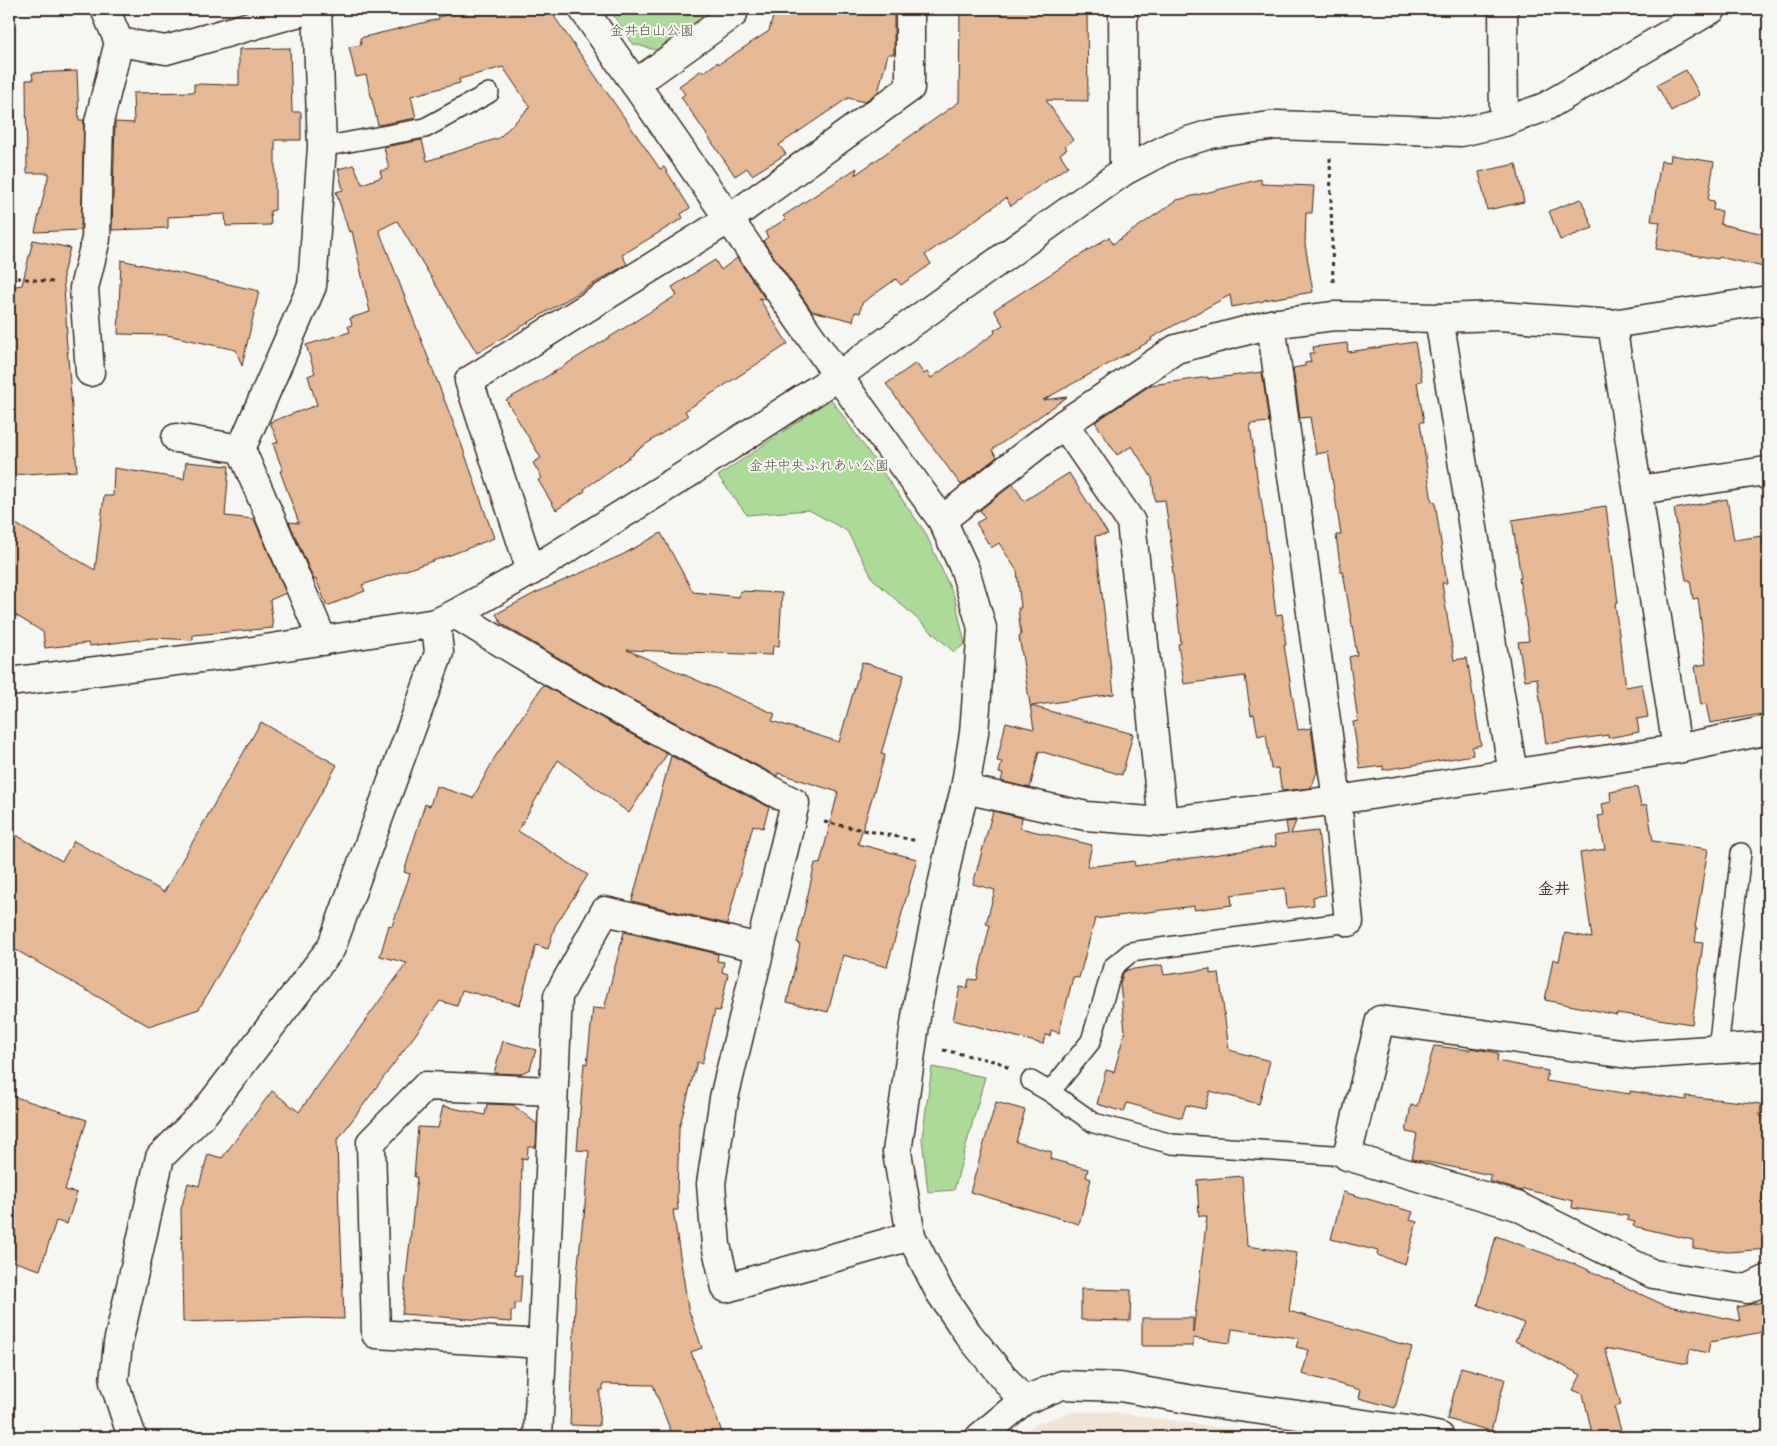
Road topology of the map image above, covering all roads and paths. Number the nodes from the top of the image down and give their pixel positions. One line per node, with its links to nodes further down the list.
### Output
1 (105, 9): 10 (street)
2 (310, 9): 10 (street)
3 (317, 9): 15 (street)
4 (583, 9): 11 (street)
5 (733, 9): 11 (street)
6 (910, 9): 17 (street)
7 (1123, 9): 16 (street)
8 (1503, 9): 13 (street)
9 (1712, 9): 13 (street)
10 (119, 42): 19 (street)
11 (635, 84): 17 (street)
12 (489, 93): 15 (lane)
13 (1504, 122): 14 (street)
14 (1329, 127): 16 (street); 21 (path)
15 (322, 147): 29 (street)
16 (1124, 171): 26 (street)
17 (729, 219): 26 (street); 33 (street)
18 (9, 277): 19 (path)
19 (77, 285): 25 (street)
20 (1768, 300): 24 (street)
21 (1334, 316): 22 (street); 23 (street)
22 (1439, 318): 24 (street); 39 (street)
23 (1271, 324): 27 (street); 41 (street)
24 (1612, 324): 31 (street)
25 (90, 372)
26 (838, 376): 32 (street); 33 (street)
27 (1064, 424): 32 (street); 42 (street)
28 (176, 438): 29 (street)
29 (241, 449): 35 (street)
30 (1768, 476): 31 (street)
31 (1639, 490): 38 (street)
32 (942, 520): 40 (street)
33 (531, 571): 34 (street)
34 (446, 619): 35 (street); 47 (street); 59 (street)
35 (323, 641): 36 (street)
36 (9, 682)
37 (1768, 730): 38 (street)
38 (1677, 749): 39 (street)
39 (1512, 774): 41 (street)
40 (964, 789): 42 (street); 44 (street)
41 (1337, 800): 42 (street); 46 (street)
42 (1163, 822)
43 (846, 826): 44 (path)
44 (940, 845): 48 (street)
45 (1741, 853): 50 (lane)
46 (1349, 922): 53 (lane)
47 (760, 948): 52 (street); 55 (street)
48 (921, 1046): 51 (path); 55 (street)
49 (1768, 1046): 50 (street)
50 (1718, 1049): 54 (street)
51 (1031, 1081): 53 (lane)
52 (553, 1092): 57 (street); 57 (street)
53 (1050, 1092): 54 (lane)
54 (1347, 1156): 56 (street)
55 (911, 1236): 58 (street)
56 (1768, 1279)
57 (542, 1344): 60 (street)
58 (1023, 1401): 61 (street); 62 (street)
59 (132, 1437)
60 (538, 1437)
61 (980, 1437)
62 (1440, 1437)

